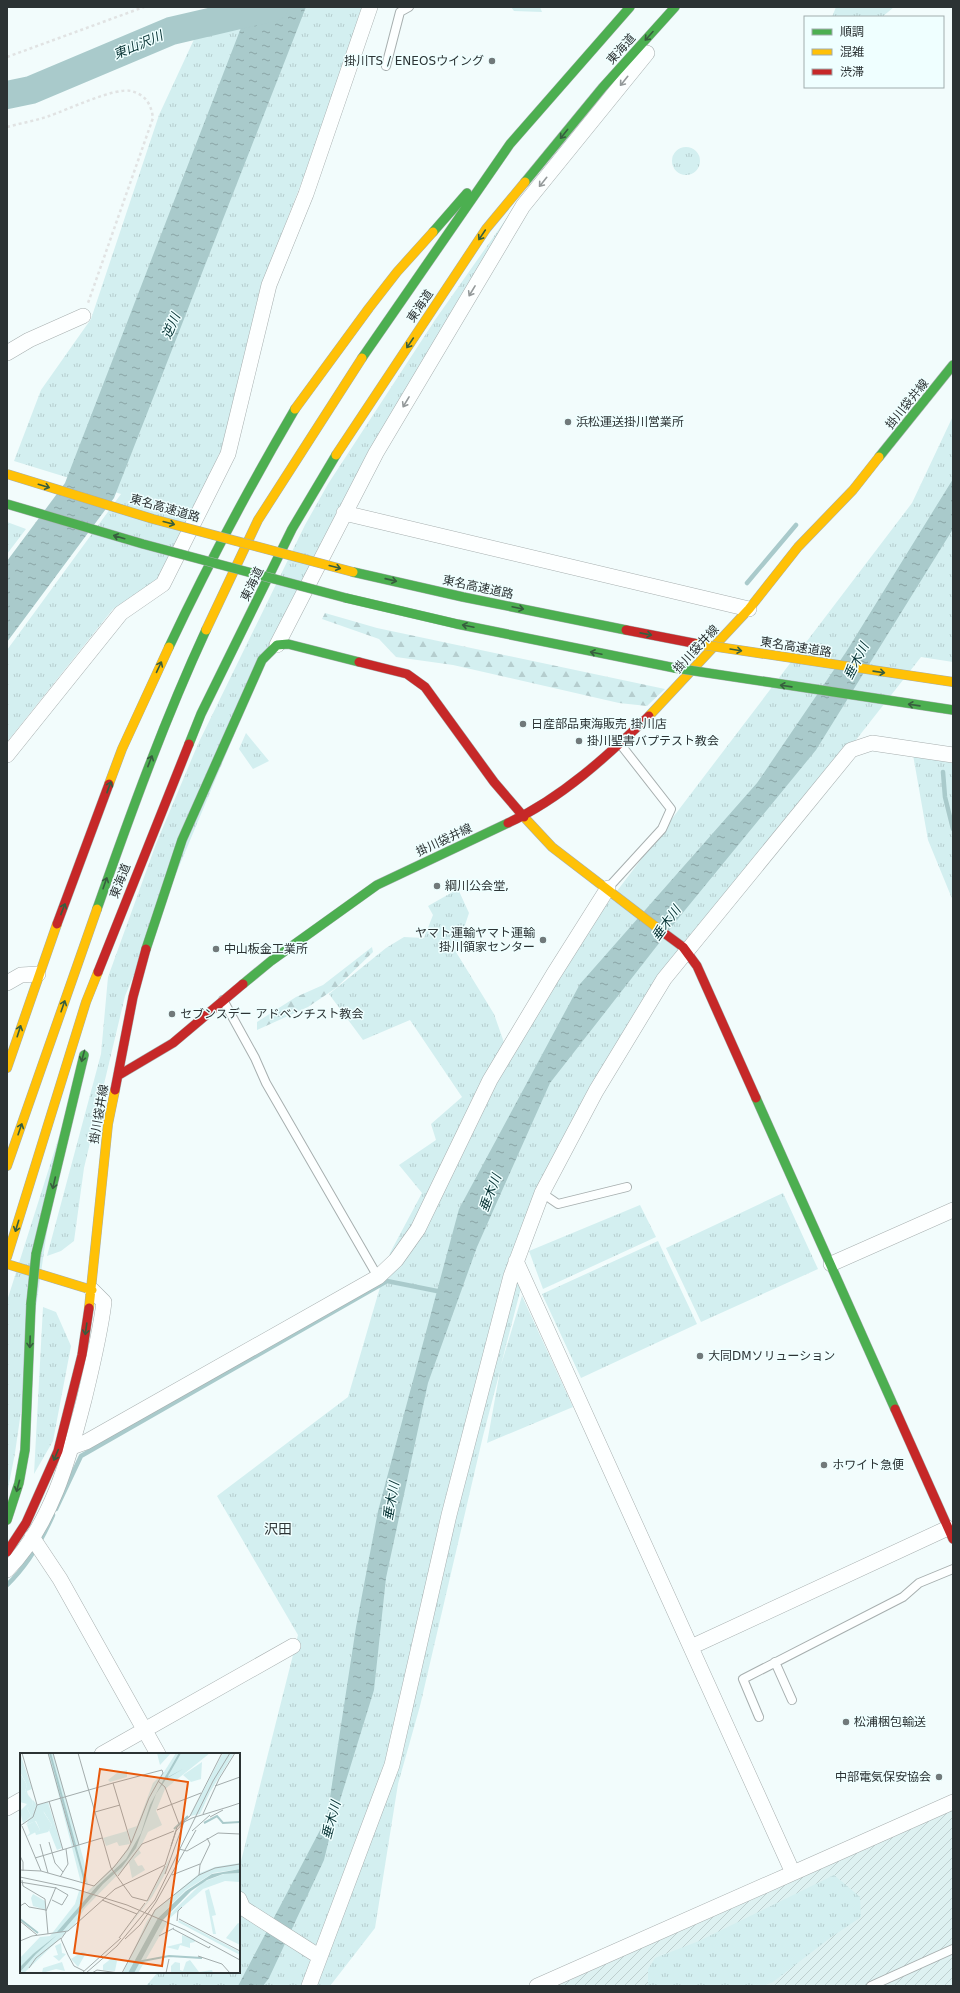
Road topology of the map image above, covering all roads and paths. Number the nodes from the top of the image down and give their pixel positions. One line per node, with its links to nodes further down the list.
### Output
1 (144, 7): 7 (path)
2 (370, 7): 22 (street)
3 (409, 7): 8 (lane)
4 (630, 7): 10 (main road, 東海道)
5 (675, 7): 26 (main road, 東海道, one-way to 26)
6 (684, 7): 16 (street, one-way to 16)
7 (7, 56)
8 (386, 66)
9 (7, 127): 11 (path)
10 (510, 144): 28 (main road, one-way to 10); 35 (main road, 東海道, one-way to 10)
11 (83, 316): 12 (street)
12 (7, 353)
13 (953, 365): 17 (main road, 掛川袋井線)
14 (7, 474): 19 (main road, 東名高速道路, one-way to 19, bridge)
15 (7, 504): 20 (main road, one-way to 15, bridge)
16 (344, 513): 17 (street); 18 (street)
17 (749, 609): 21 (main road, 掛川袋井線)
18 (277, 645): 24 (main road); 34 (main road)
19 (953, 682)
20 (953, 710)
21 (620, 744): 24 (main road, 掛川袋井線); 25 (lane)
22 (7, 755)
23 (953, 755): 27 (street)
24 (523, 816): 25 (main road); 31 (main road, 掛川袋井線)
25 (614, 892): 27 (main road); 43 (street)
26 (111, 937): 30 (main road); 39 (main road, 東海道, one-way to 39)
27 (685, 949): 37 (street); 42 (main road)
28 (38, 974): 29 (street); 33 (main road, one-way to 28)
29 (7, 983)
30 (101, 990)
31 (223, 1000): 34 (main road, 掛川袋井線); 43 (lane)
32 (86, 1046): 46 (main road, one-way to 46, bridge)
33 (7, 1068)
34 (118, 1075): 44 (main road, 掛川袋井線)
35 (7, 1166)
36 (627, 1187): 37 (lane)
37 (542, 1193): 40 (street)
38 (953, 1210): 42 (street)
39 (7, 1257)
40 (516, 1261): 53 (street); 66 (street)
41 (7, 1264): 44 (main road)
42 (831, 1264): 47 (main road)
43 (378, 1277): 45 (street)
44 (92, 1290): 45 (street); 49 (main road, 掛川袋井線, one-way to 49)
45 (72, 1447): 48 (street)
46 (7, 1520)
47 (951, 1534): 53 (street)
48 (32, 1537): 51 (street); 57 (street)
49 (7, 1552)
50 (953, 1569): 54 (lane)
51 (7, 1570)
52 (293, 1646): 57 (street)
53 (691, 1647): 63 (street)
54 (775, 1662): 55 (lane); 56 (lane)
55 (792, 1700)
56 (759, 1717)
57 (144, 1730): 58 (street); 59 (street)
58 (104, 1753)
59 (157, 1753)
60 (20, 1801): 62 (street)
61 (953, 1802): 63 (street)
62 (7, 1808)
63 (793, 1873): 68 (street)
64 (241, 1904): 66 (street)
65 (953, 1949): 69 (lane)
66 (320, 1957): 67 (street)
67 (309, 1986)
68 (537, 1986)
69 (872, 1986)

